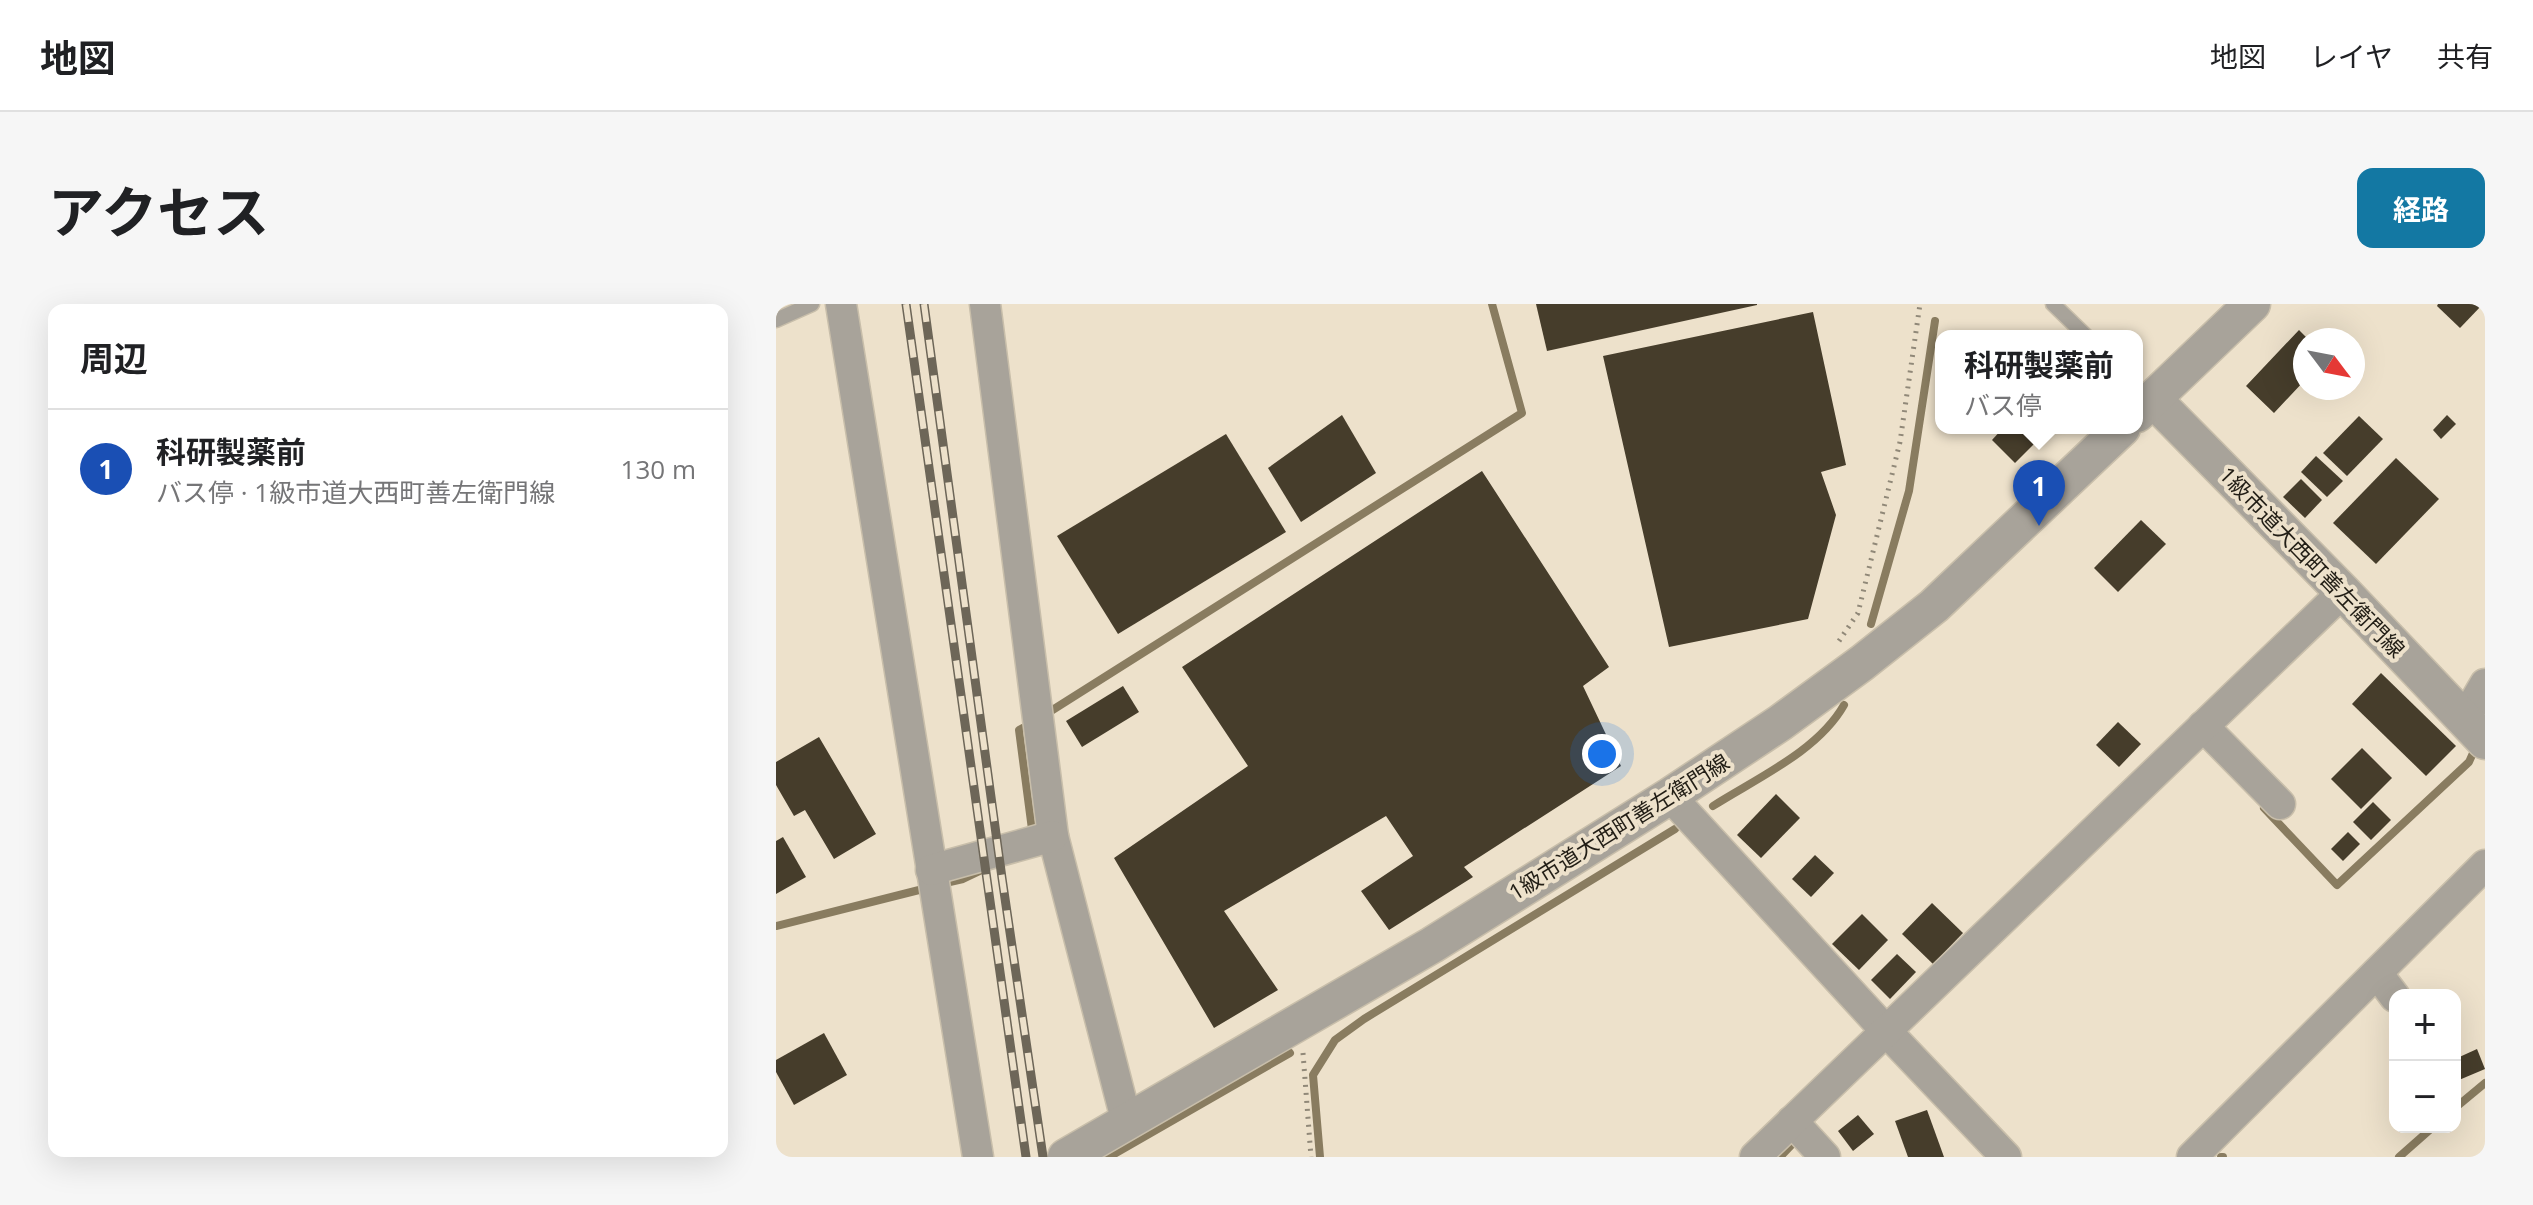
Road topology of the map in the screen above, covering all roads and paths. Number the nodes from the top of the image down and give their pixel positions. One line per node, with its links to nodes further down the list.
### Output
1 (812, 304): 7 (lane)
2 (841, 304): 20 (street)
3 (985, 304): 18 (street)
4 (1920, 304): 12 (path)
5 (2053, 304): 8 (lane)
6 (2252, 304): 9 (street)
7 (776, 320)
8 (2080, 330)
9 (2145, 402): 11 (street, 1級市道大西町善左衛門線)
10 (2116, 434): 16 (street, 1級市道大西町善左衛門線)
11 (2343, 592): 14 (street); 15 (street, 1級市道大西町善左衛門線)
12 (1836, 645)
13 (2485, 684): 15 (street)
14 (2203, 726): 17 (street); 23 (street)
15 (2475, 731)
16 (1670, 796): 22 (street, 1級市道大西町善左衛門線); 23 (street)
17 (2280, 804)
18 (1053, 836): 20 (street); 25 (street)
19 (2485, 865): 21 (street)
20 (931, 870): 26 (street)
21 (2386, 985): 32 (street)
22 (1300, 1020): 25 (street, 1級市道大西町善左衛門線); 28 (path)
23 (1886, 1031): 24 (street); 31 (street)
24 (1792, 1121): 29 (street); 30 (street)
25 (1127, 1123): 27 (street, 1級市道大西町善左衛門線)
26 (978, 1157)
27 (1066, 1157)
28 (1311, 1157)
29 (1755, 1157)
30 (1825, 1157)
31 (2006, 1157)
32 (2192, 1157)

